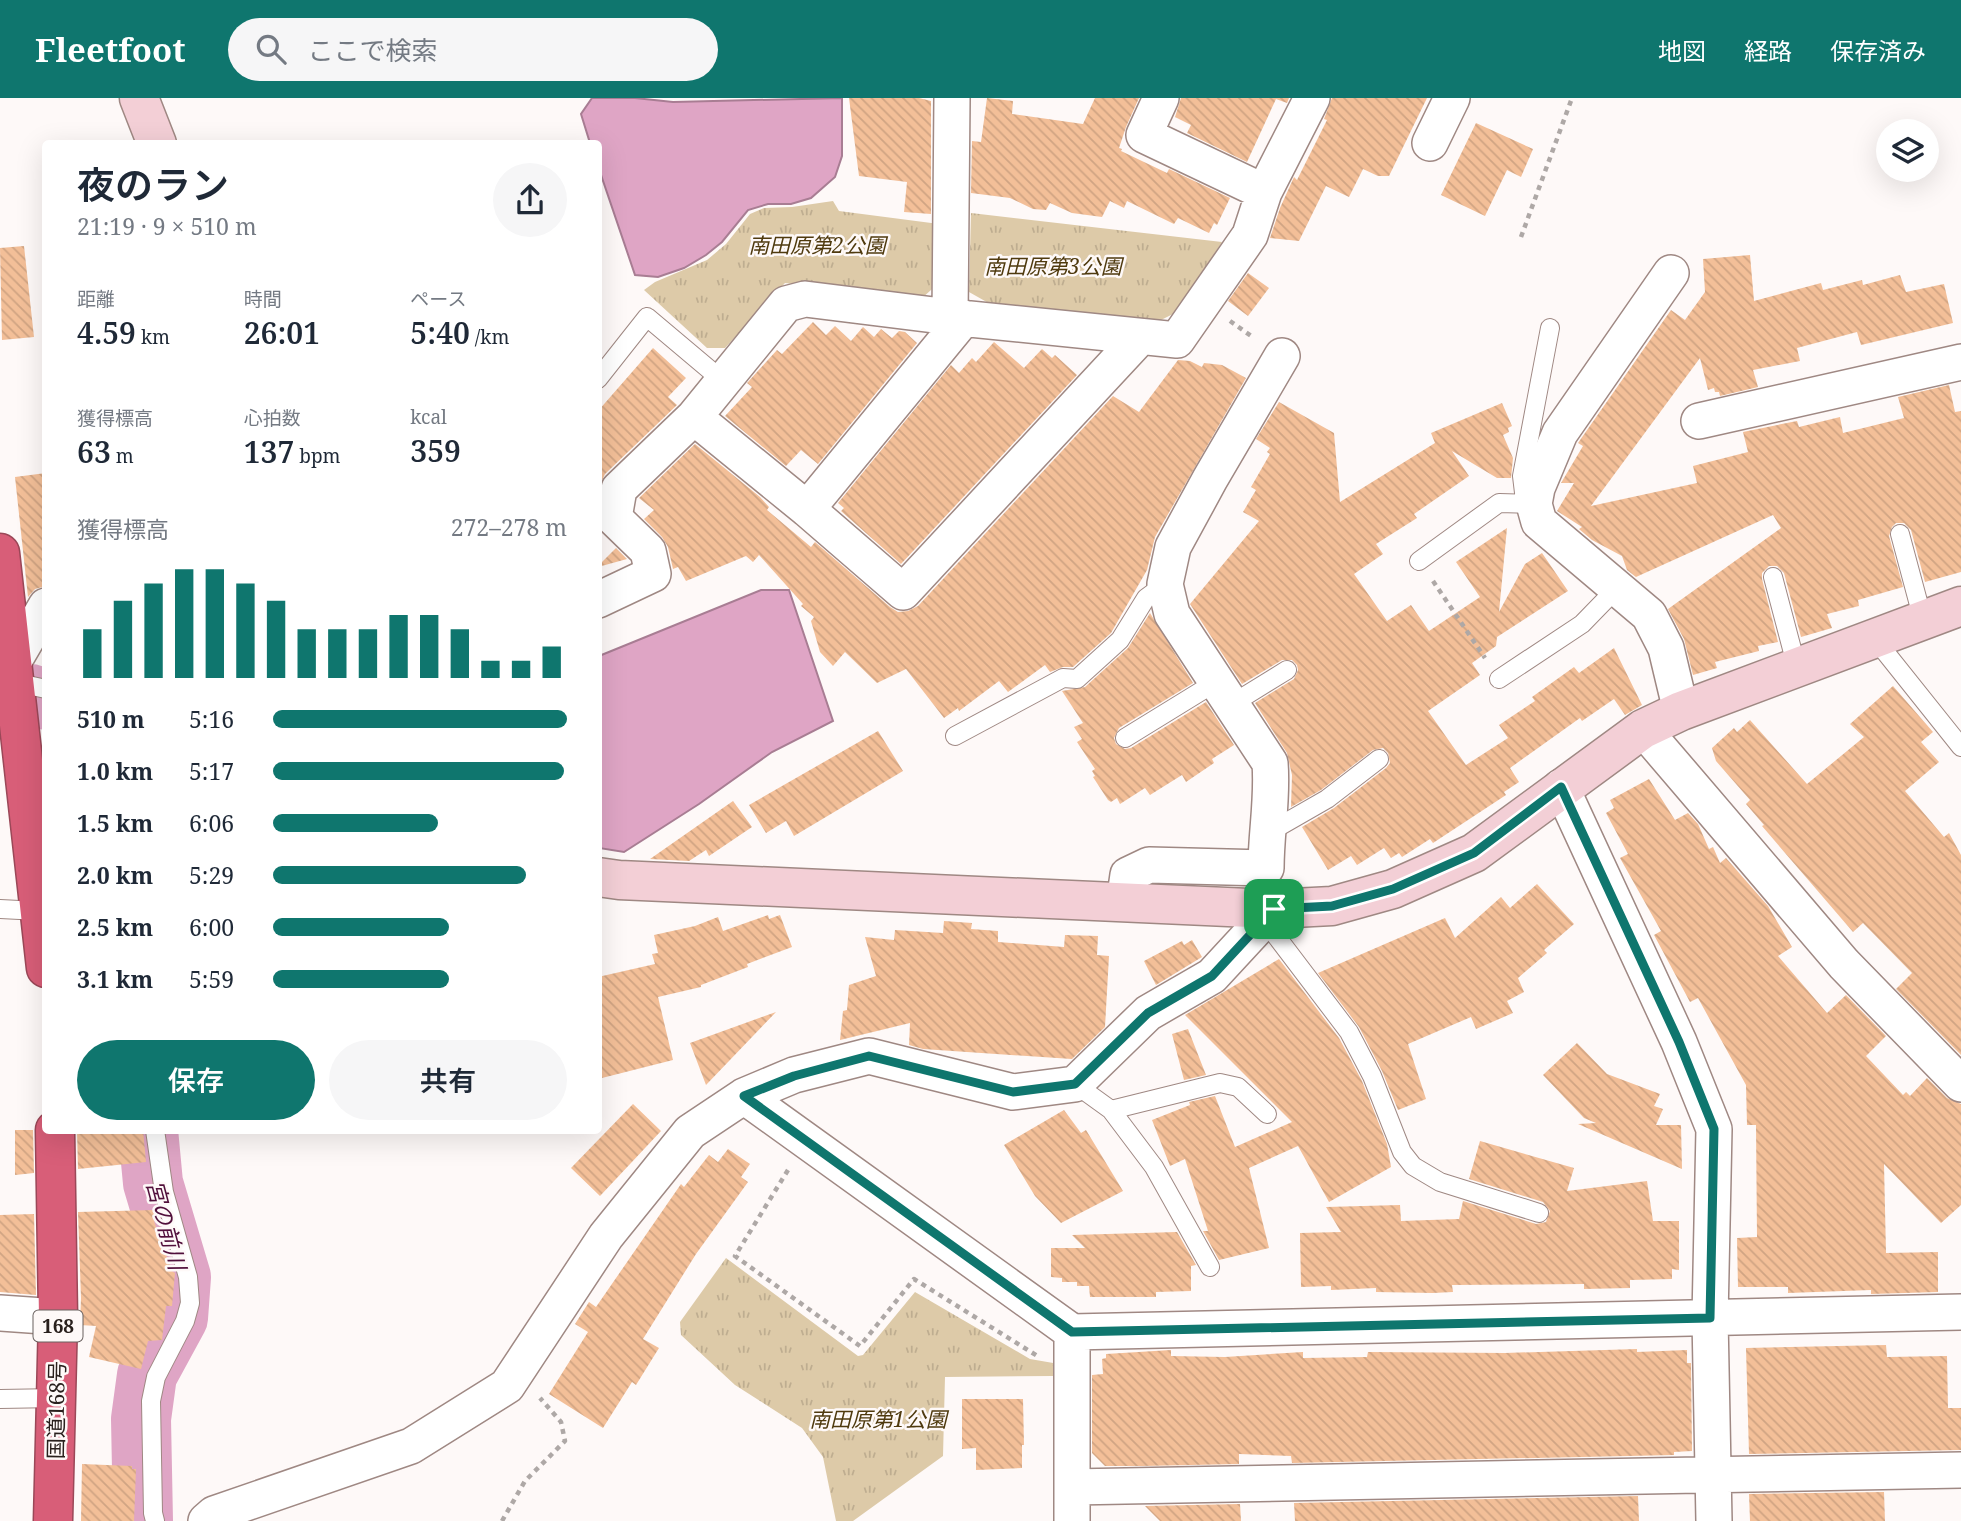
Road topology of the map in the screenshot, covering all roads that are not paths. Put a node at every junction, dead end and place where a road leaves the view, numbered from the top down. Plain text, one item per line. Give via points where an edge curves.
1 (139, 98) edge
2 (952, 98) edge
3 (1161, 98) edge
4 (1312, 98) edge
5 (1452, 98) edge
6 (155, 140) edge
7 (1430, 143) dead end
8 (1264, 192) junction
9 (1671, 273) dead end
10 (957, 317) junction
11 (1550, 328) dead end
12 (1140, 337) junction
13 (1282, 356) road end
14 (1961, 362) edge
15 (602, 374) edge
16 (723, 381) junction
17 (694, 417) junction
18 (1699, 421) dead end
19 (1530, 504) junction
20 (807, 509) junction
21 (1900, 534) dead end
22 (0, 553) edge
23 (1419, 561) road end
24 (1773, 577) dead end
25 (1165, 584) junction
26 (1617, 588) junction
27 (602, 598) edge
28 (1961, 606) edge
29 (42, 614) edge
30 (1923, 620) junction
31 (1874, 638) junction
32 (16, 666) edge
33 (1797, 668) junction
34 (1287, 670) dead end
35 (1499, 679) road end
36 (1224, 693) junction
37 (1681, 711) junction
38 (1643, 729) junction
39 (955, 736) dead end
40 (1125, 738) dead end
41 (1961, 747) edge
42 (1379, 759) dead end
43 (1561, 787) junction
44 (1266, 834) junction
45 (602, 877) edge
46 (1124, 903) junction
47 (0, 909) edge
48 (39, 911) junction
49 (1269, 915) junction
50 (42, 935) edge
51 (1075, 1084) junction
52 (1961, 1084) edge
53 (744, 1096) junction
54 (1111, 1110) junction
55 (1267, 1114) dead end
56 (55, 1134) edge
57 (156, 1134) edge
58 (1539, 1213) dead end
59 (1210, 1267) dead end
60 (1961, 1312) edge
61 (0, 1313) edge
62 (58, 1317) junction
63 (1710, 1318) junction
64 (1072, 1332) junction
65 (57, 1398) junction
66 (0, 1399) edge
67 (1961, 1470) edge
68 (1713, 1476) junction
69 (1072, 1504) edge
70 (54, 1521) edge
71 (155, 1521) edge
72 (206, 1521) edge
73 (1714, 1521) edge

1 - 6 street
2 - 10 street
3 - 8 street via 1144,135
4 - 8 street
5 - 7 street
8 - 12 street via 1250,235 1177,340
9 - 19 street via 1560,433
10 - 12 street
10 - 16 street via 805,299 786,304
10 - 20 street
11 - 19 lane via 1522,476
12 - 20 street via 903,592
13 - 25 street via 1173,547
14 - 18 street
15 - 16 lane via 647,317
16 - 17 street
17 - 20 street
17 - 27 street via 619,489 614,518 648,551 653,573
19 - 23 lane via 1499,503
19 - 26 street via 1539,522
21 - 30 lane
22 - 32 highway
24 - 33 lane
25 - 36 street via 1172,614
25 - 39 lane via 1146,598 1120,640 1077,679 1063,678
26 - 35 lane via 1582,624
26 - 37 street via 1649,615 1666,648
28 - 30 street
29 - 32 street
30 - 31 street
31 - 33 street
31 - 41 lane
32 - 48 highway
33 - 37 street
34 - 36 lane
36 - 40 lane
36 - 44 street via 1270,763
37 - 38 street
38 - 43 street
38 - 52 street via 1844,964
42 - 44 lane via 1327,799
43 - 49 street via 1474,853 1393,889 1332,906
43 - 63 street via 1679,1042 1714,1129
44 - 46 street via 1266,868 1149,865 1128,875
45 - 46 street
46 - 49 street
47 - 48 lane
48 - 50 highway
49 - 51 street via 1212,976 1148,1013
49 - 58 lane via 1349,1032 1402,1152 1413,1166 1440,1182
51 - 53 street via 1013,1092 869,1056 794,1076
51 - 54 lane
53 - 64 street
53 - 72 street via 690,1132 606,1236 507,1386 411,1446 214,1514
54 - 55 lane via 1220,1083 1238,1087
54 - 59 lane via 1154,1167
56 - 62 highway, 国道168号 / 168
57 - 71 lane via 190,1303 156,1377 151,1401
60 - 63 street
61 - 62 street
62 - 65 highway, 国道168号 / 168
63 - 64 street
63 - 68 street
64 - 69 street
65 - 66 lane
65 - 70 highway, 国道168号 / 168
67 - 68 street
68 - 69 street
68 - 73 street

